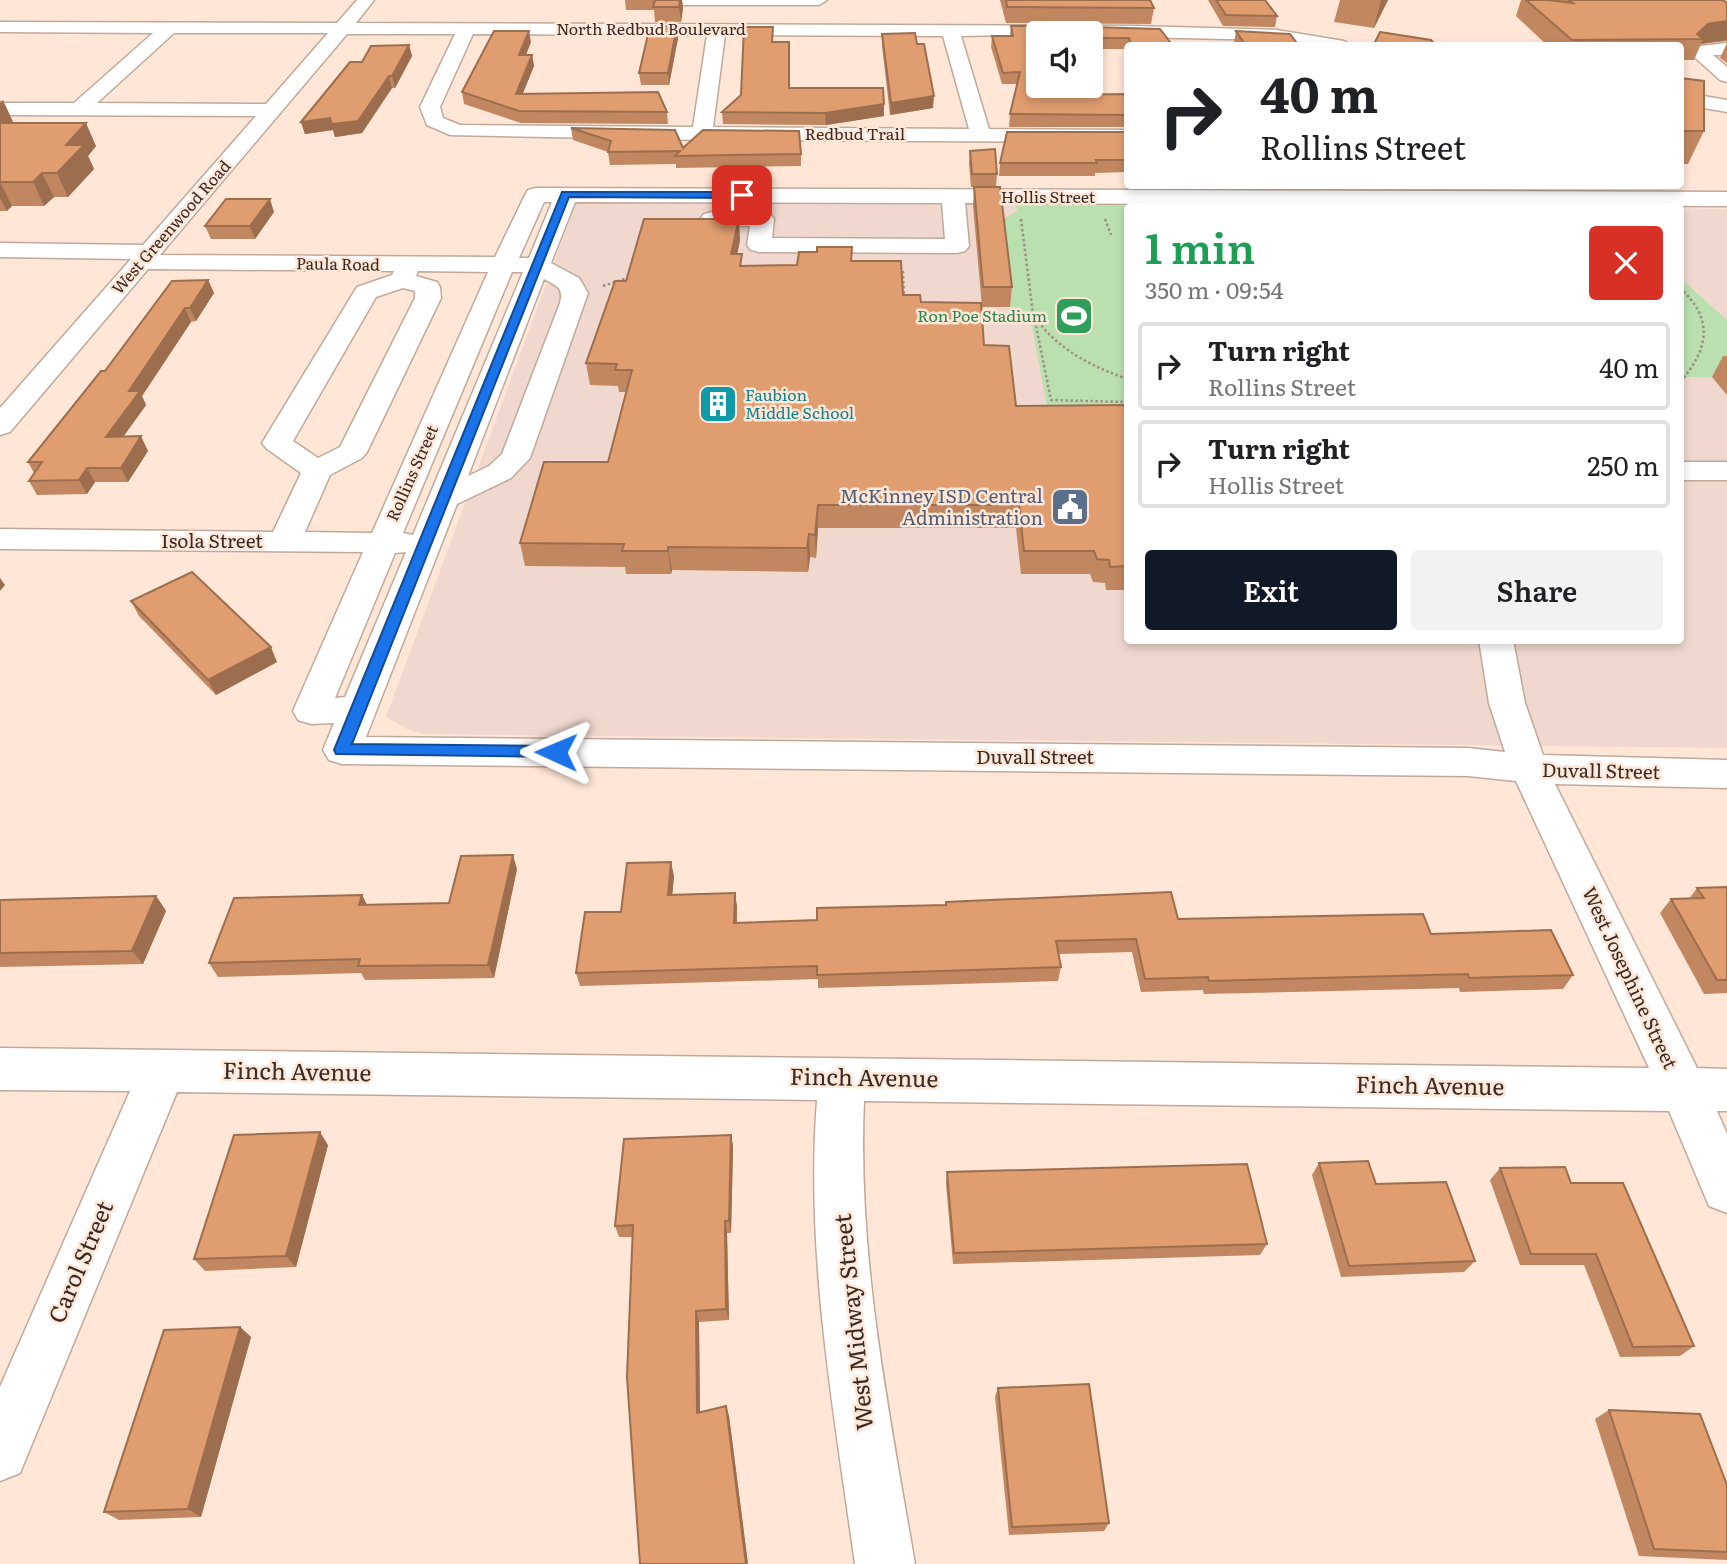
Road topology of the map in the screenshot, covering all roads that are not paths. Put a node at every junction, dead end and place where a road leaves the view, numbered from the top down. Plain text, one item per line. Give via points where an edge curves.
1 (366, 0) edge
2 (641, 0) edge
3 (820, 0) edge
4 (920, 10) dead end
5 (27, 12) dead end
6 (3, 27) edge
7 (169, 28) junction
8 (342, 29) junction
9 (466, 29) junction
10 (717, 29) junction
11 (922, 30) junction
12 (950, 30) junction
13 (999, 30) junction
14 (1199, 40) edge
15 (1320, 42) edge
16 (1727, 49) edge
17 (1727, 76) edge
18 (1684, 100) edge
19 (1727, 106) edge
20 (0, 109) edge
21 (78, 110) junction
22 (272, 110) junction
23 (702, 134) junction
24 (875, 134) junction
25 (981, 136) junction
26 (1124, 136) edge
27 (660, 194) junction
28 (551, 195) junction
29 (877, 196) junction
30 (953, 197) junction
31 (1727, 199) edge
32 (653, 219) edge
33 (694, 219) edge
34 (0, 250) edge
35 (145, 257) junction
36 (503, 265) junction
37 (535, 265) junction
38 (405, 272) junction
39 (0, 426) edge
40 (317, 470) junction
41 (1684, 471) edge
42 (1727, 471) edge
43 (440, 500) junction
44 (0, 539) edge
45 (285, 541) junction
46 (382, 542) junction
47 (424, 543) junction
48 (1497, 644) edge
49 (357, 710) junction
50 (342, 750) joint
51 (1529, 769) junction
52 (1727, 774) edge
53 (0, 1069) edge
54 (162, 1071) junction
55 (842, 1078) junction
56 (1705, 1089) edge
57 (1727, 1189) edge
58 (0, 1452) edge
59 (885, 1564) edge

1 - 8 street, West Greenwood Road
2 - 3 street
4 - 11 street
5 - 6 street
6 - 7 street, North Redbud Boulevard
7 - 8 street, North Redbud Boulevard
7 - 21 street
8 - 9 street, North Redbud Boulevard
8 - 22 street, West Greenwood Road
9 - 10 street, North Redbud Boulevard
9 - 23 street, Redbud Trail via 430,107 433,121 443,127 476,132
10 - 11 street, North Redbud Boulevard
10 - 23 street
11 - 12 street, North Redbud Boulevard
12 - 13 street, North Redbud Boulevard
12 - 25 street
13 - 14 street, North Redbud Boulevard
13 - 14 street via 996,15 1187,16
14 - 15 street, North Redbud Boulevard via 1277,35
16 - 17 street via 1700,54
18 - 19 street
20 - 21 street
21 - 22 street
22 - 35 street, West Greenwood Road
23 - 24 street, Redbud Trail
24 - 25 street, Redbud Trail
24 - 29 street
25 - 26 street, Redbud Trail
27 - 28 street, Hollis Street
27 - 29 street, Hollis Street
27 - 32 street
28 - 36 street, Rollins Street
28 - 37 street, Rollins Street
29 - 30 street, Hollis Street
30 - 31 street, Hollis Street
30 - 33 street via 957,246 759,245 762,219
34 - 35 street, Paula Road
35 - 38 street, Paula Road
35 - 39 street, West Greenwood Road
36 - 37 street, Paula Road
36 - 38 street, Paula Road
36 - 46 street, Rollins Street
37 - 43 street, Rollins Street
37 - 43 street via 564,278 575,293 515,457 500,472
38 - 40 street via 428,287 428,298 352,452
38 - 40 street via 366,292 277,443
40 - 45 street
41 - 42 street
43 - 47 street, Rollins Street
44 - 45 street, Isola Street
45 - 46 street, Isola Street
46 - 47 street, Isola Street
46 - 49 street, Rollins Street via 311,711
47 - 49 street, Rollins Street
48 - 51 street, West Josephine Street via 1507,703
49 - 50 street, Rollins Street
50 - 51 street, Duvall Street via 1468,761
51 - 52 street, Duvall Street
51 - 56 street, West Josephine Street
53 - 54 street, Finch Avenue
54 - 55 street, Finch Avenue
54 - 58 street, Carol Street
55 - 56 street, Finch Avenue
55 - 59 street, West Midway Street via 838,1155 845,1252 858,1391
56 - 57 street, West Josephine Street

